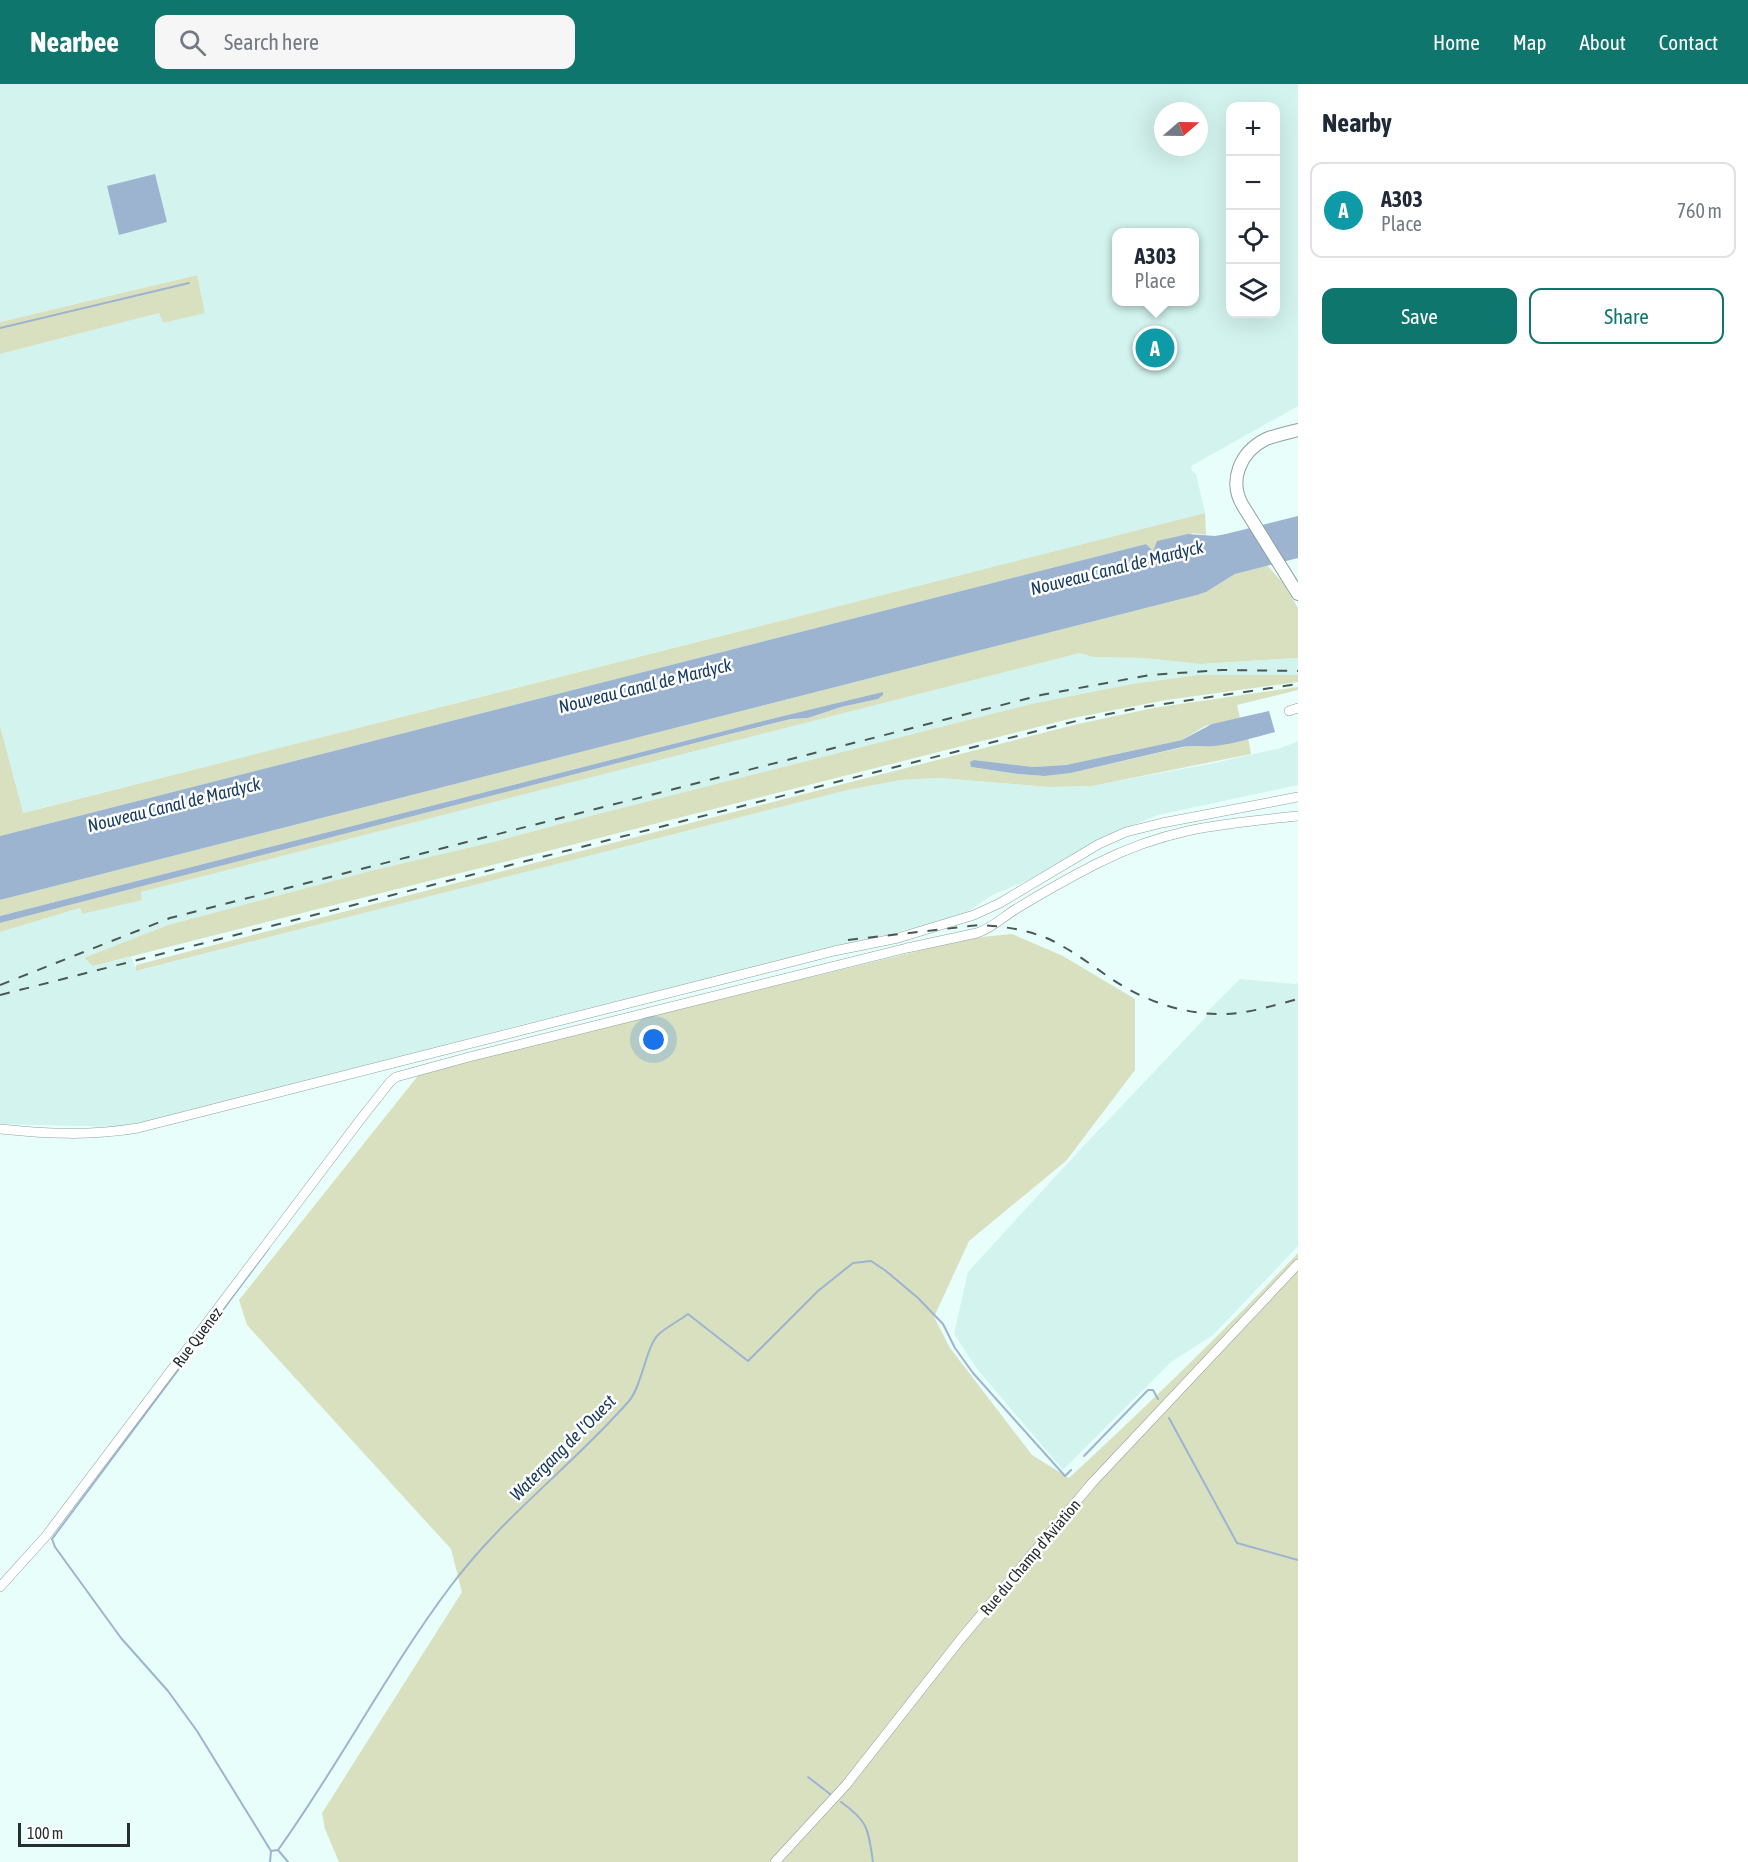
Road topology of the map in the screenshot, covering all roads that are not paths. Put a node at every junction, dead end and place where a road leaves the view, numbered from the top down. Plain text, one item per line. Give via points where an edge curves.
1 (1298, 430) edge
2 (1298, 437) edge
3 (1254, 448) junction
4 (1298, 594) edge
5 (1298, 797) edge
6 (1298, 816) edge
7 (0, 1129) edge
8 (1298, 1264) edge
9 (0, 1587) edge
10 (775, 1862) edge

1 - 3 main road via 1266,439
2 - 3 main road
3 - 4 main road via 1241,462 1236,489
5 - 7 street via 1126,832 987,909 898,938 145,1127 69,1135
6 - 9 street, Rue Quenez via 1206,826 1155,838 1098,863 981,932 400,1076 390,1082 64,1512
8 - 10 street, Rue du Champ d'Aviation via 1092,1483 846,1785

